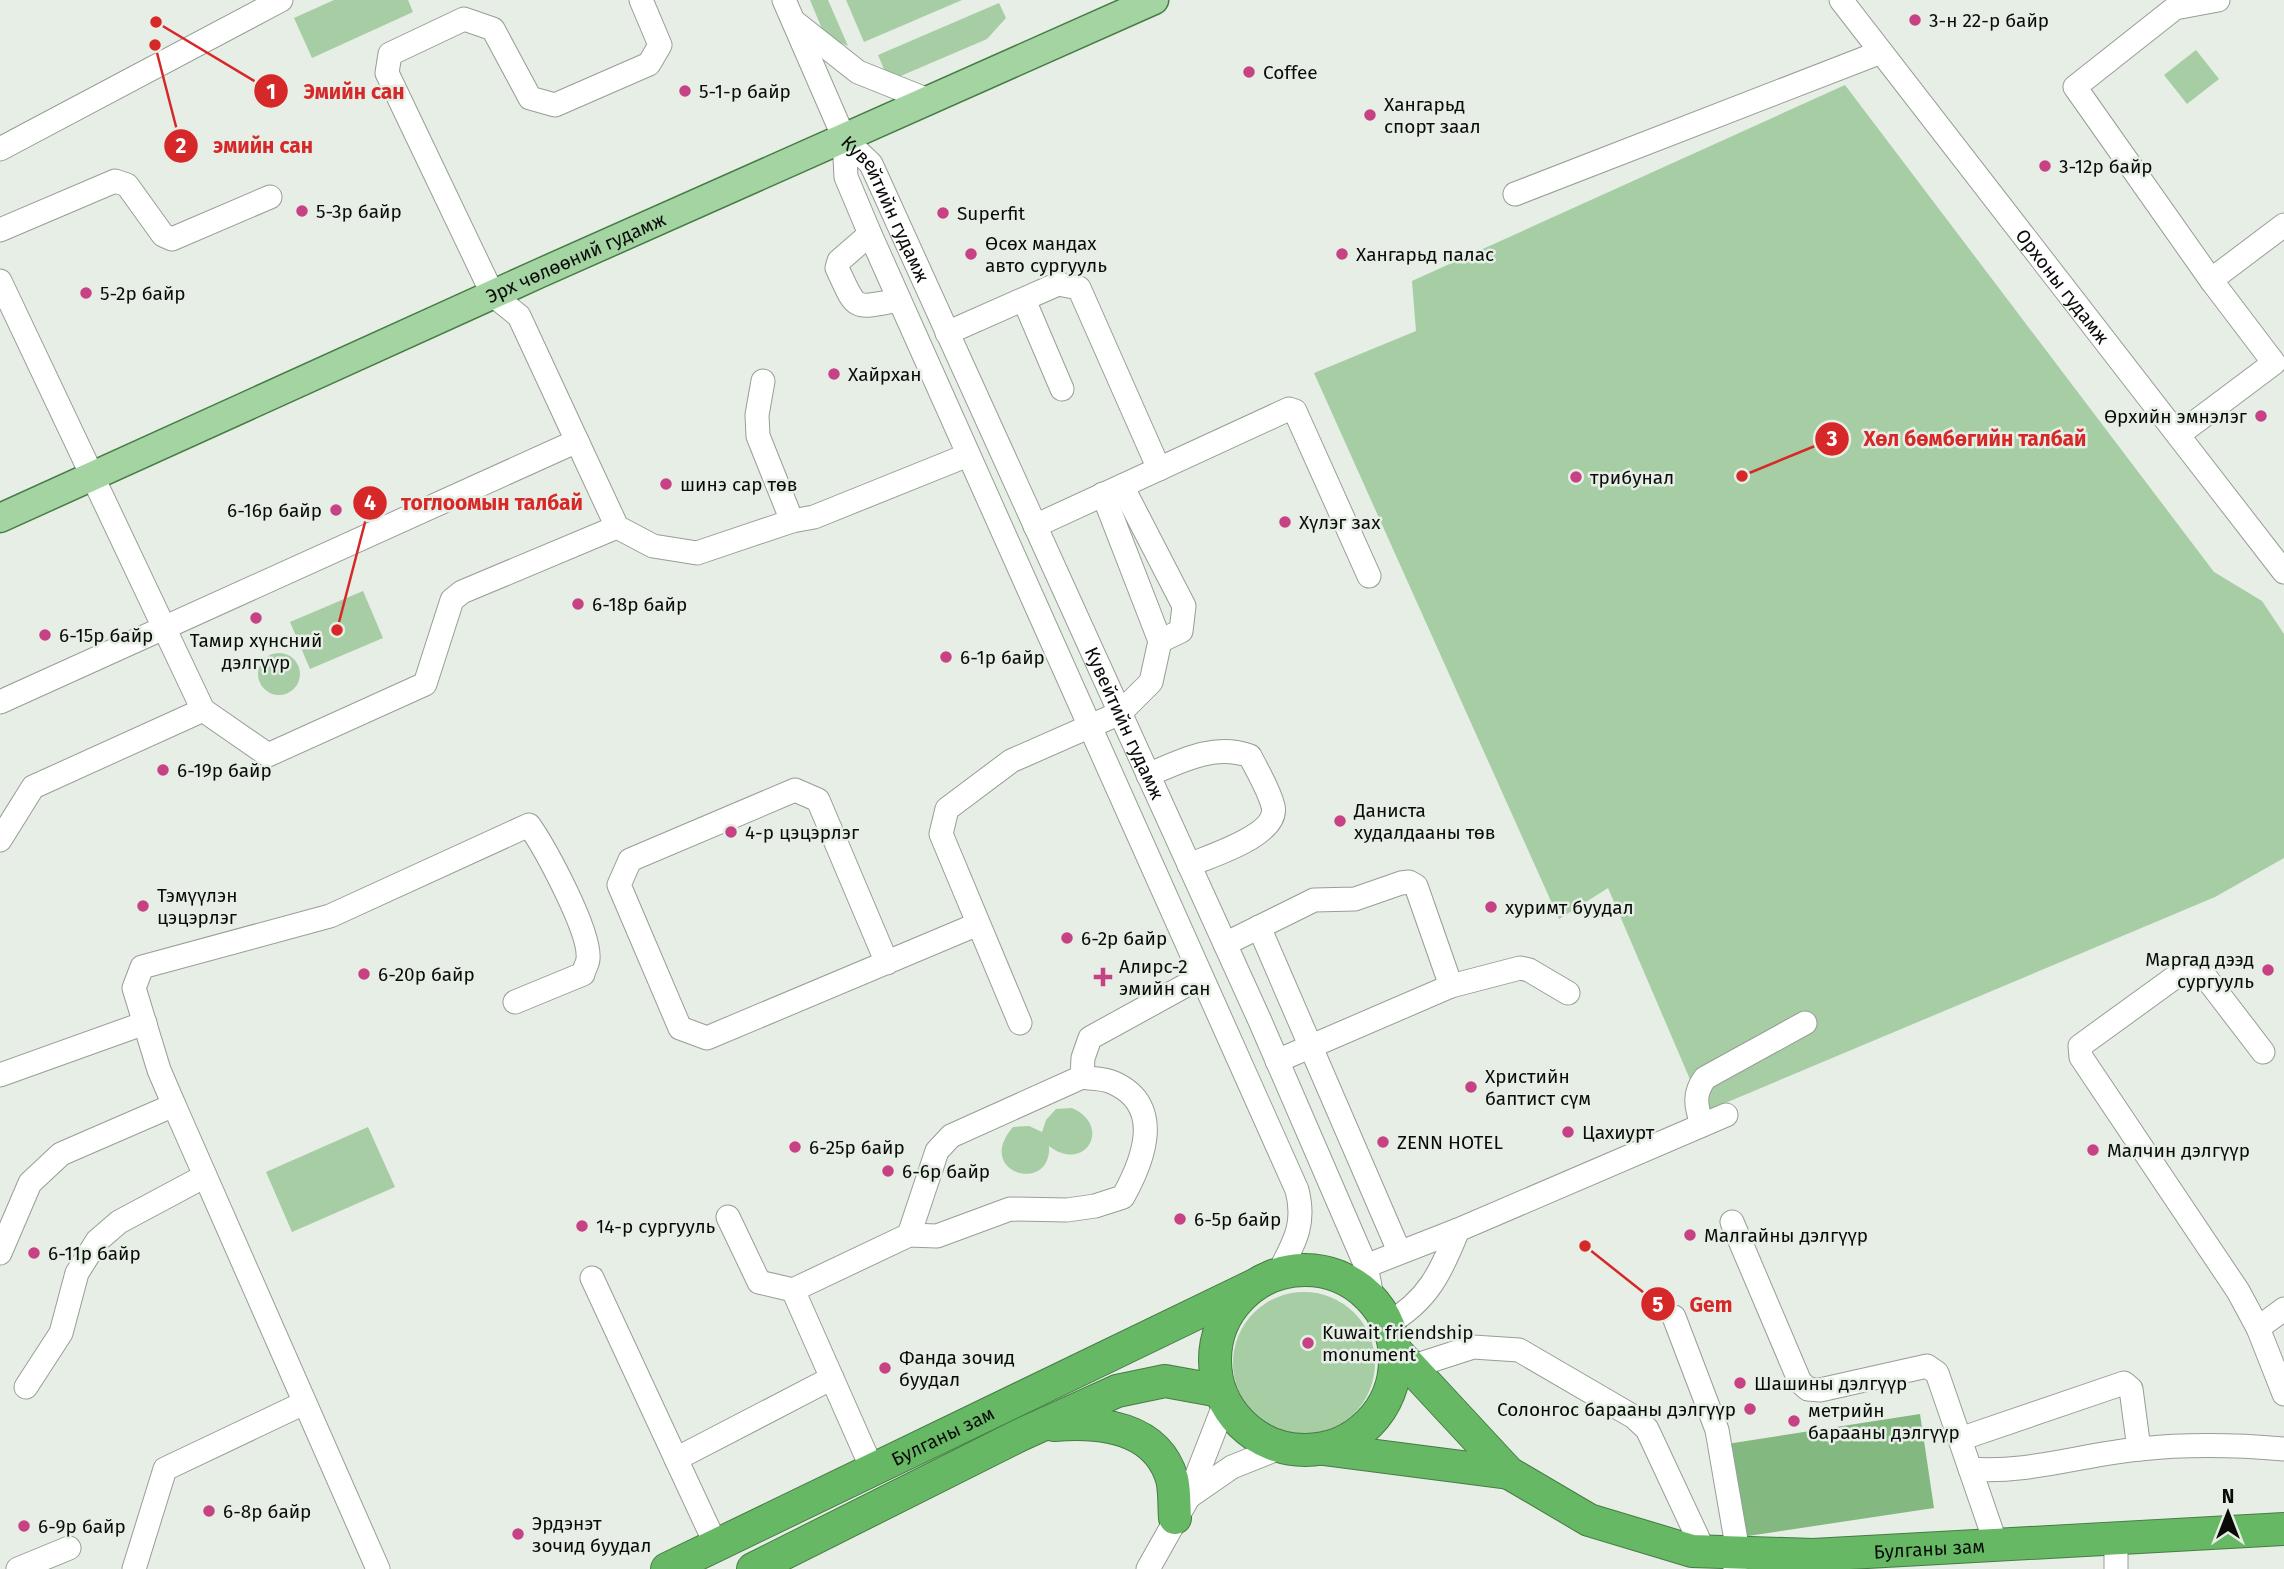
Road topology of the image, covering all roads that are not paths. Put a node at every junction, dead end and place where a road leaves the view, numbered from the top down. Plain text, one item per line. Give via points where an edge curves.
1 (281, 0) edge
2 (641, 0) edge
3 (1154, 0) edge
4 (1841, 0) edge
5 (2218, 0) edge
6 (788, 10) edge
7 (1881, 52) junction
8 (928, 100) junction
9 (844, 138) junction
10 (0, 149) edge
11 (1516, 194) dead end
12 (270, 197) dead end
13 (2284, 225) edge
14 (0, 230) edge
15 (870, 234) junction
16 (2211, 280) junction
17 (0, 281) edge
18 (494, 295) junction
19 (899, 300) junction
20 (1024, 300) junction
21 (947, 333) junction
22 (763, 382) dead end
23 (1062, 389) dead end
24 (2179, 435) junction
25 (578, 441) junction
26 (968, 455) junction
27 (1159, 469) junction
28 (94, 477) junction
29 (1112, 490) junction
30 (0, 518) edge
31 (792, 521) junction
32 (1035, 526) junction
33 (617, 527) junction
34 (2284, 572) edge
35 (1369, 576) dead end
36 (166, 628) junction
37 (1160, 641) junction
38 (0, 702) edge
39 (203, 710) junction
40 (1120, 713) junction
41 (1089, 728) junction
42 (1148, 775) junction
43 (0, 840) edge
44 (1189, 866) junction
45 (978, 924) junction
46 (1259, 927) junction
47 (1225, 944) junction
48 (887, 963) junction
49 (1201, 976) junction
50 (1451, 986) junction
51 (1568, 993) dead end
52 (514, 1002) dead end
53 (145, 1023) junction
54 (1020, 1023) dead end
55 (1805, 1023) dead end
56 (1309, 1048) junction
57 (2263, 1052) dead end
58 (1277, 1061) junction
59 (0, 1075) edge
60 (1082, 1077) junction
61 (174, 1105) junction
62 (1726, 1115) dead end
63 (1702, 1125) junction
64 (205, 1176) junction
65 (728, 1217) dead end
66 (1732, 1222) dead end
67 (1458, 1230) junction
68 (909, 1235) junction
69 (1399, 1251) junction
70 (0, 1253) edge
71 (1366, 1266) junction
72 (592, 1278) dead end
73 (1267, 1279) junction
74 (793, 1290) junction
75 (2284, 1309) edge
76 (1674, 1317) dead end
77 (2258, 1328) junction
78 (1391, 1335) junction
79 (832, 1378) junction
80 (26, 1387) dead end
81 (2284, 1394) edge
82 (1223, 1397) junction
83 (304, 1403) junction
84 (1042, 1426) junction
85 (1960, 1438) junction
86 (1282, 1447) junction
87 (1322, 1449) junction
88 (2139, 1449) junction
89 (2284, 1449) edge
90 (676, 1459) junction
91 (1970, 1469) junction
92 (873, 1471) junction
93 (1509, 1473) junction
94 (1181, 1508) junction
95 (2284, 1530) edge
96 (2116, 1537) junction
97 (1996, 1544) junction
98 (716, 1545) junction
99 (69, 1548) dead end
100 (1704, 1551) junction
101 (1736, 1561) edge
102 (18, 1569) edge
103 (134, 1569) edge
104 (378, 1569) edge
105 (667, 1569) edge
106 (753, 1569) edge
107 (1148, 1569) edge
108 (2116, 1569) edge

1 - 10 street
2 - 18 street via 660,46 649,64 555,105 530,98 493,29 464,19 390,54 387,73
3 - 8 main road, Эрх чөлөөний гудамж
4 - 7 street, Орхоны гудамж
5 - 16 street via 2175,8 2075,87
6 - 8 street via 858,72
6 - 9 street
7 - 11 street
7 - 24 street, Орхоны гудамж
8 - 9 main road, Эрх чөлөөний гудамж
9 - 15 street, Кувейтийн гудамж via 846,177
9 - 18 main road, Эрх чөлөөний гудамж
9 - 21 street, Кувейтийн гудамж via 871,164
12 - 14 street via 172,239 163,235 127,185 115,181
13 - 16 street
15 - 19 street, Кувейтийн гудамж
15 - 19 street via 837,268 853,303 860,307
16 - 24 street via 2274,363
17 - 28 street
18 - 25 street via 519,316
18 - 28 main road, Эрх чөлөөний гудамж
19 - 26 street, Кувейтийн гудамж
20 - 21 street
20 - 23 street
20 - 27 street via 1058,284 1079,288
21 - 32 street, Кувейтийн гудамж
22 - 31 street via 758,436
24 - 34 street, Орхоны гудамж
25 - 33 street
25 - 36 street
26 - 31 street via 814,517
26 - 41 street, Кувейтийн гудамж
27 - 29 street
27 - 35 street via 1289,409 1295,411
28 - 30 main road, Эрх чөлөөний гудамж
28 - 36 street
29 - 32 street
29 - 37 street
29 - 37 street via 1184,606 1181,631
31 - 33 street via 697,552 653,546
32 - 40 street, Кувейтийн гудамж
33 - 39 street via 462,592 452,600 425,684 268,755
36 - 38 street
36 - 39 street
37 - 40 street via 1150,682
39 - 43 street via 33,787
40 - 41 street
40 - 42 street, Кувейтийн гудамж
41 - 45 street via 1011,761 947,809 941,834
41 - 49 street, Кувейтийн гудамж
42 - 44 street, Кувейтийн гудамж
42 - 44 street via 1201,753 1234,750 1250,756 1274,808 1271,822 1260,834
44 - 47 street, Кувейтийн гудамж
45 - 48 street
45 - 54 street
46 - 47 street
46 - 50 street via 1314,900 1355,899 1409,882 1416,886
46 - 56 street
47 - 58 street, Кувейтийн гудамж
48 - 48 street via 818,800 795,790 630,860 619,885 680,1028 707,1038
49 - 60 street via 1090,1038
49 - 73 street, Кувейтийн гудамж via 1297,1189 1302,1210 1298,1233
50 - 51 street via 1520,968
50 - 56 street
52 - 53 street via 583,974 589,957 544,845 529,825 330,916 142,967 134,988
53 - 59 street
53 - 61 street
55 - 63 street via 1705,1078 1697,1089 1696,1104
56 - 58 street
56 - 69 street
57 - 77 street via 2204,975 2194,971 2182,972 2080,1046 2081,1057
58 - 71 street, Кувейтийн гудамж
60 - 68 street via 951,1136 937,1151
60 - 68 street via 1114,1082 1134,1097 1148,1128 1137,1171 1123,1197 1067,1210 1010,1209 937,1236
61 - 64 street
61 - 70 street via 61,1154 30,1183
62 - 63 street
63 - 67 street
64 - 80 street via 119,1222 97,1241 77,1273 61,1333
64 - 83 street
65 - 74 street via 759,1282
66 - 85 street via 1800,1382 1819,1390 1927,1366 1937,1373
67 - 69 street
67 - 78 street via 1423,1297
68 - 74 street
69 - 71 street
71 - 78 street, Кувейтийн гудамж
72 - 90 street
73 - 78 highway via 1304,1270 1353,1284
73 - 82 highway via 1237,1301 1224,1321 1216,1343 1215,1367
73 - 92 highway, Булганы зам
74 - 79 street
75 - 77 street
76 - 101 street via 1717,1430
77 - 81 street
78 - 87 highway via 1394,1372 1378,1413 1343,1442
78 - 93 highway, Булганы зам
78 - 100 street via 1519,1350 1634,1417 1647,1429
79 - 90 street
79 - 92 street
82 - 84 highway, Булганы зам via 1165,1381 1140,1384
82 - 86 highway via 1240,1423 1259,1438
82 - 94 street
83 - 103 street via 165,1469
83 - 104 street
84 - 94 highway via 1094,1424 1149,1442 1164,1460
84 - 106 highway, Булганы зам
85 - 88 street via 2124,1383 2131,1389
85 - 91 street
86 - 87 highway
86 - 94 street via 1232,1467
87 - 93 highway, Булганы зам
88 - 89 street
88 - 91 street via 2072,1461
90 - 98 street
91 - 97 street
92 - 98 highway, Булганы зам
93 - 100 highway, Булганы зам via 1589,1520
94 - 107 street
95 - 96 highway, Булганы зам
96 - 97 highway, Булганы зам
96 - 108 street
97 - 101 highway, Булганы зам
98 - 105 highway, Булганы зам
99 - 102 street
100 - 101 highway, Булганы зам

